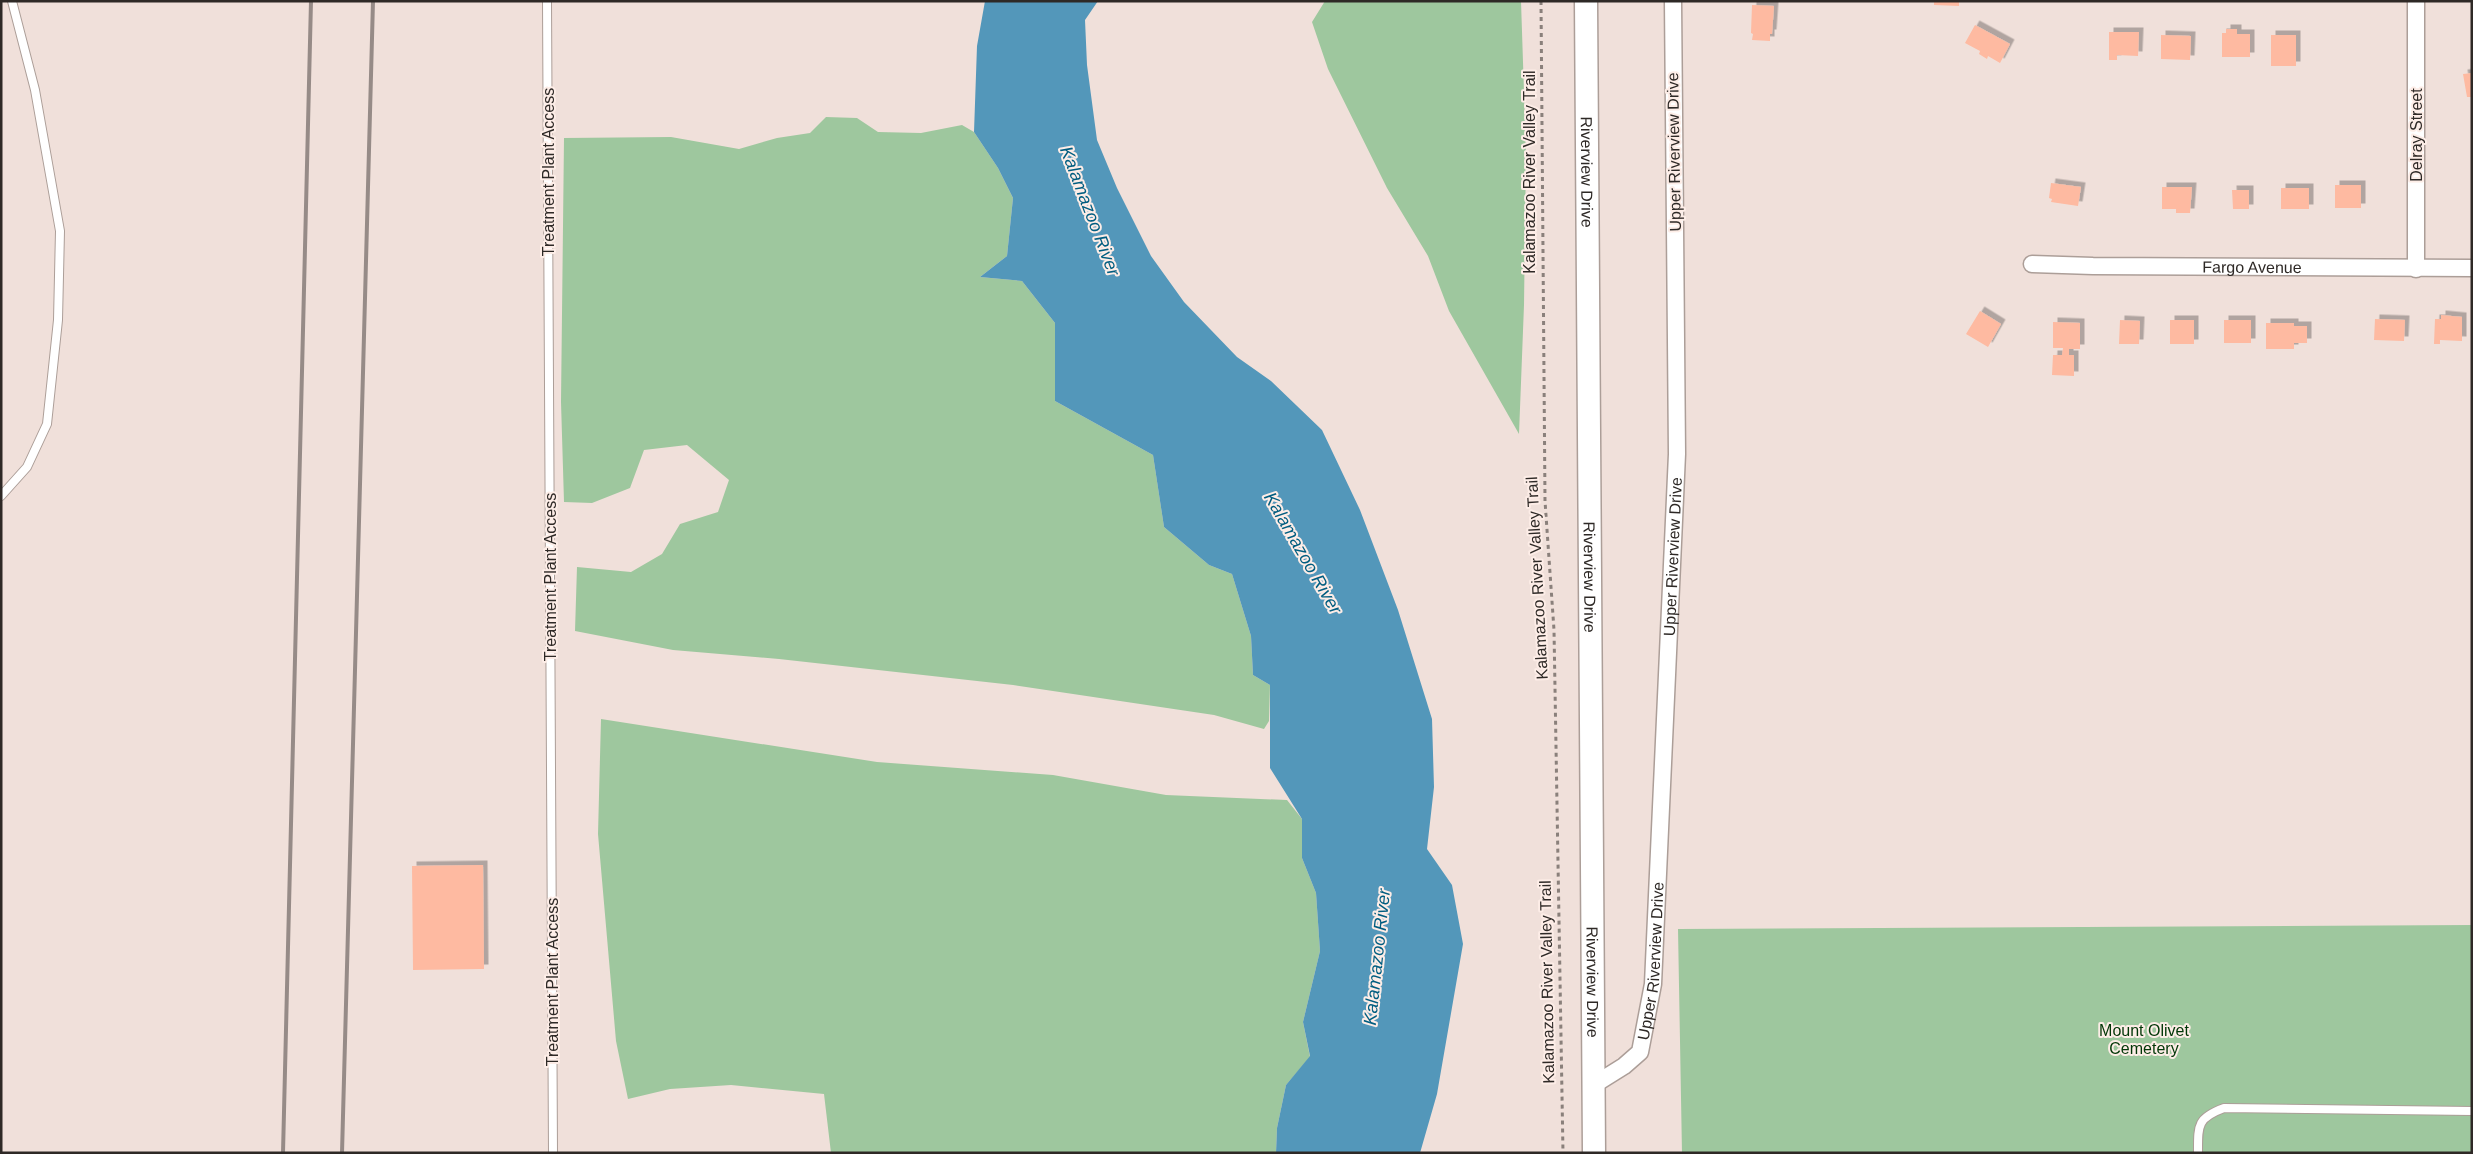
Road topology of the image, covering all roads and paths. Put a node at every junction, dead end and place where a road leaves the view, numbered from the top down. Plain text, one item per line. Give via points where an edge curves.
1 (12, 1) edge
2 (547, 1) edge
3 (1540, 1) edge
4 (1586, 1) edge
5 (1673, 1) edge
6 (2416, 1) edge
7 (2032, 264) dead end
8 (2472, 268) edge
9 (2416, 269) junction
10 (1, 496) edge
11 (1592, 1086) junction
12 (2472, 1111) edge
13 (553, 1153) edge
14 (1563, 1153) edge
15 (1594, 1153) edge
16 (2198, 1153) edge

1 - 10 lane via 35,90 60,231 60,250 58,320 47,424 27,467
2 - 13 lane, Treatment Plant Access
3 - 14 path, Kalamazoo River Valley Trail via 1544,447 1554,630
4 - 11 street, Riverview Drive
5 - 11 street, Upper Riverview Drive via 1677,454 1653,984 1640,1052
6 - 9 street, Delray Street
7 - 9 street, Fargo Avenue
8 - 9 street, Fargo Avenue
11 - 15 street, Riverview Drive
12 - 16 lane via 2224,1108 2208,1114 2198,1126

